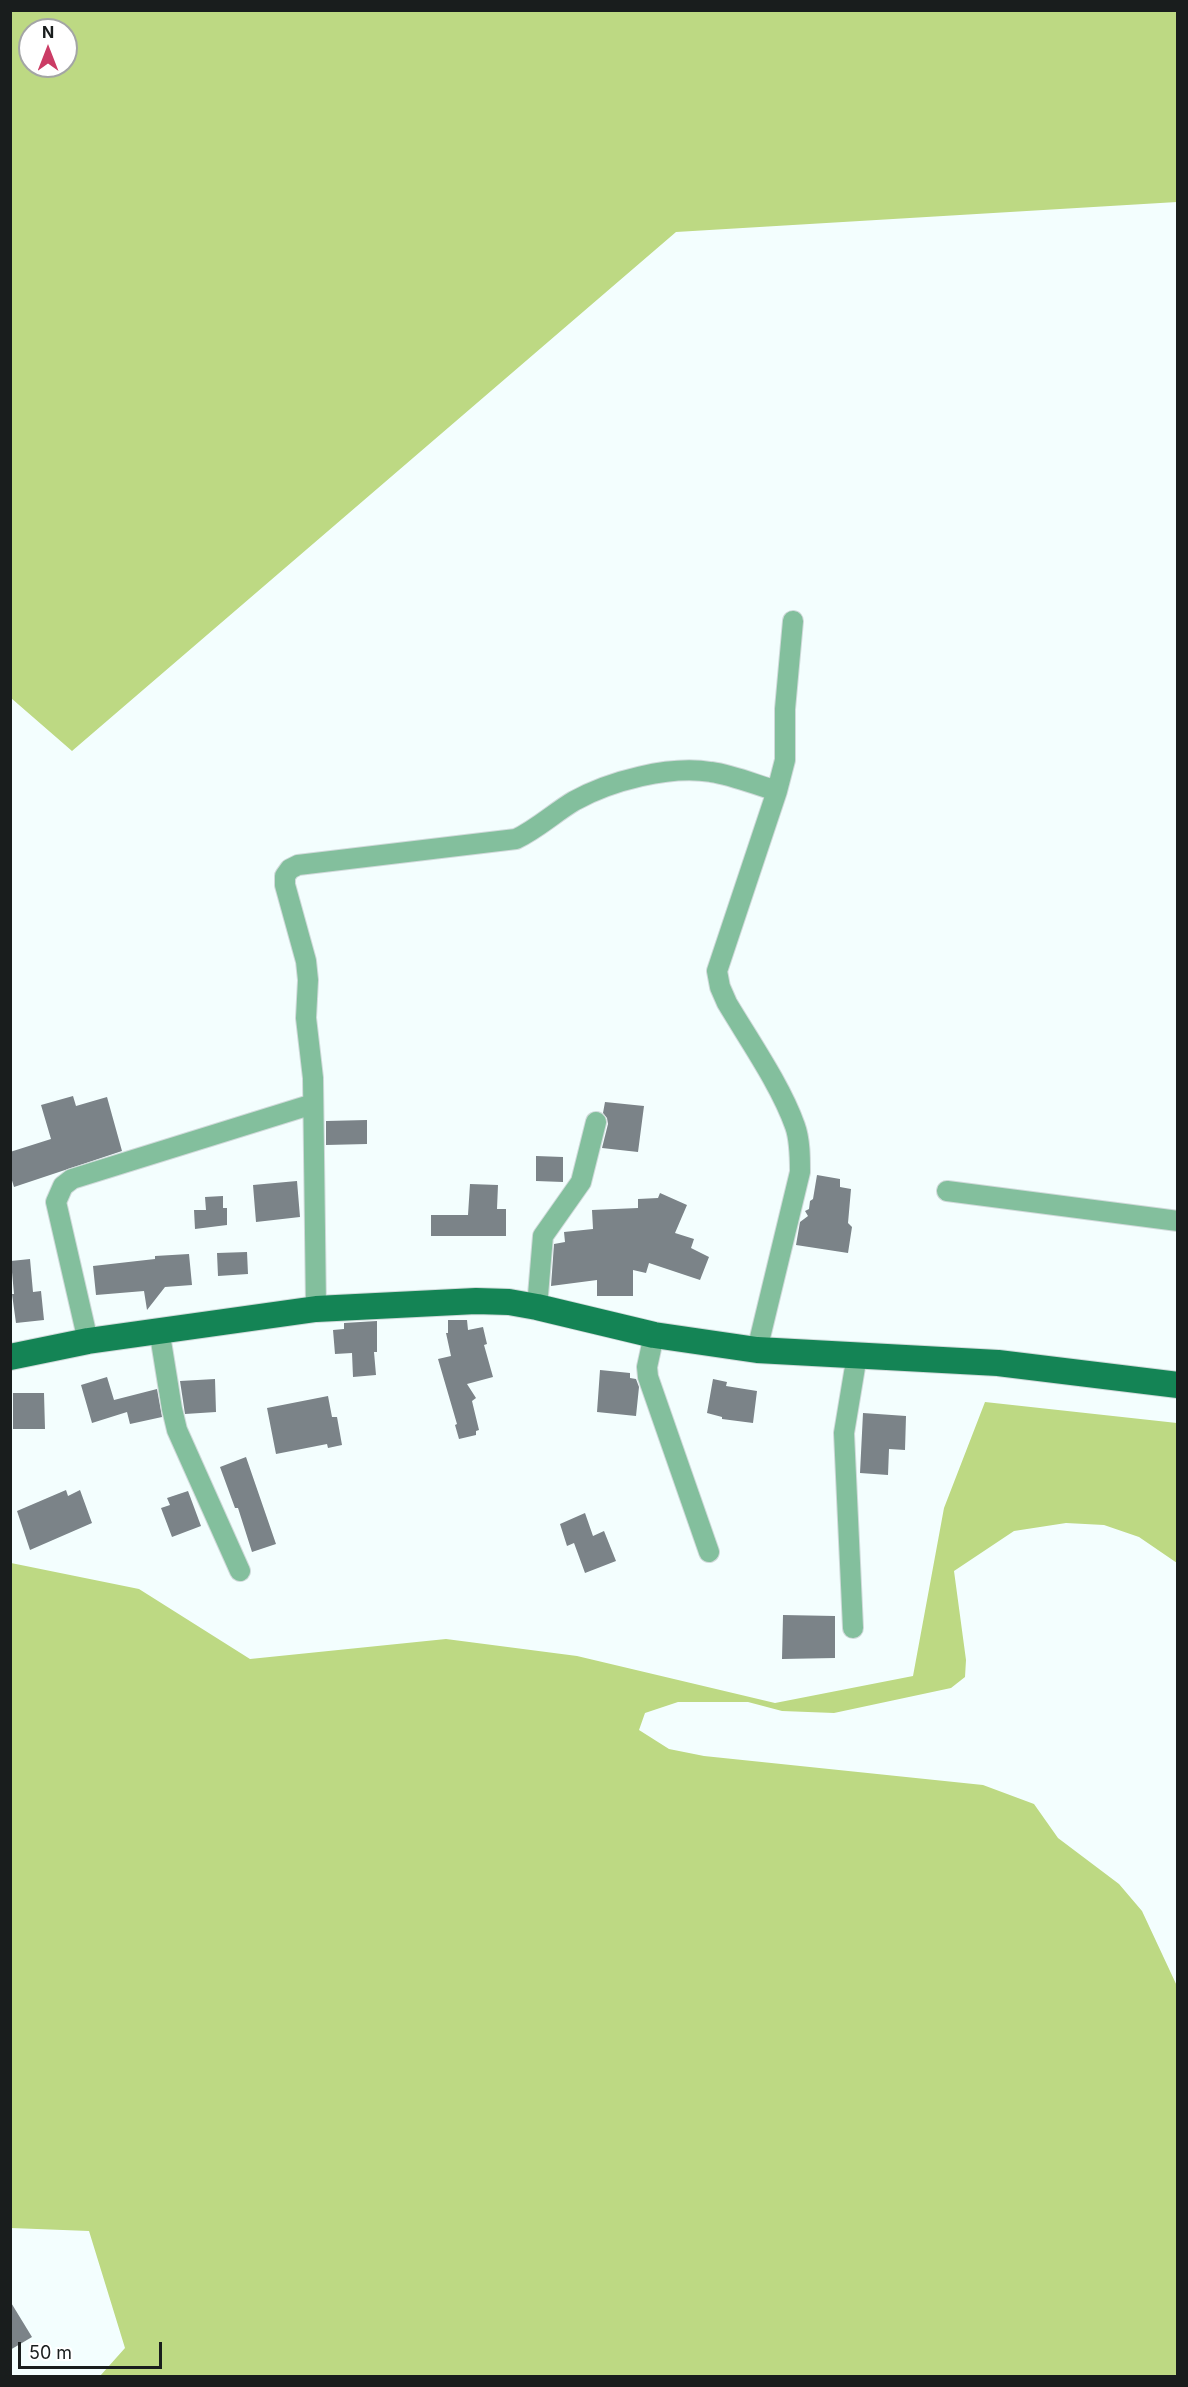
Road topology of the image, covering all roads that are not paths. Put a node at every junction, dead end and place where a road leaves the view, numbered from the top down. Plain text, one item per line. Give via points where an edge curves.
1 (793, 621) dead end
2 (777, 791) junction
3 (313, 1104) junction
4 (596, 1122) dead end
5 (947, 1191) dead end
6 (1178, 1221) edge
7 (537, 1306) junction
8 (316, 1309) junction
9 (159, 1329) junction
10 (654, 1335) junction
11 (88, 1341) junction
12 (757, 1350) junction
13 (857, 1355) junction
14 (10, 1357) edge
15 (1177, 1385) edge
16 (709, 1552) dead end
17 (240, 1571) dead end
18 (853, 1628) dead end

1 - 2 street via 785,760
2 - 3 street via 705,771 639,776 575,801 516,839 290,869 285,885 308,980 306,1018
2 - 12 street via 717,971 727,1003 786,1105 796,1127 800,1153 800,1172
3 - 8 street
3 - 11 street via 72,1179 63,1186 56,1202
4 - 7 street via 581,1182 543,1236
5 - 6 street
7 - 8 main road via 476,1301
7 - 10 main road
8 - 9 main road
9 - 11 main road
9 - 17 street via 177,1430
10 - 12 main road
10 - 16 street via 648,1377
11 - 14 main road
12 - 13 main road
13 - 15 main road via 998,1363
13 - 18 street via 844,1434

